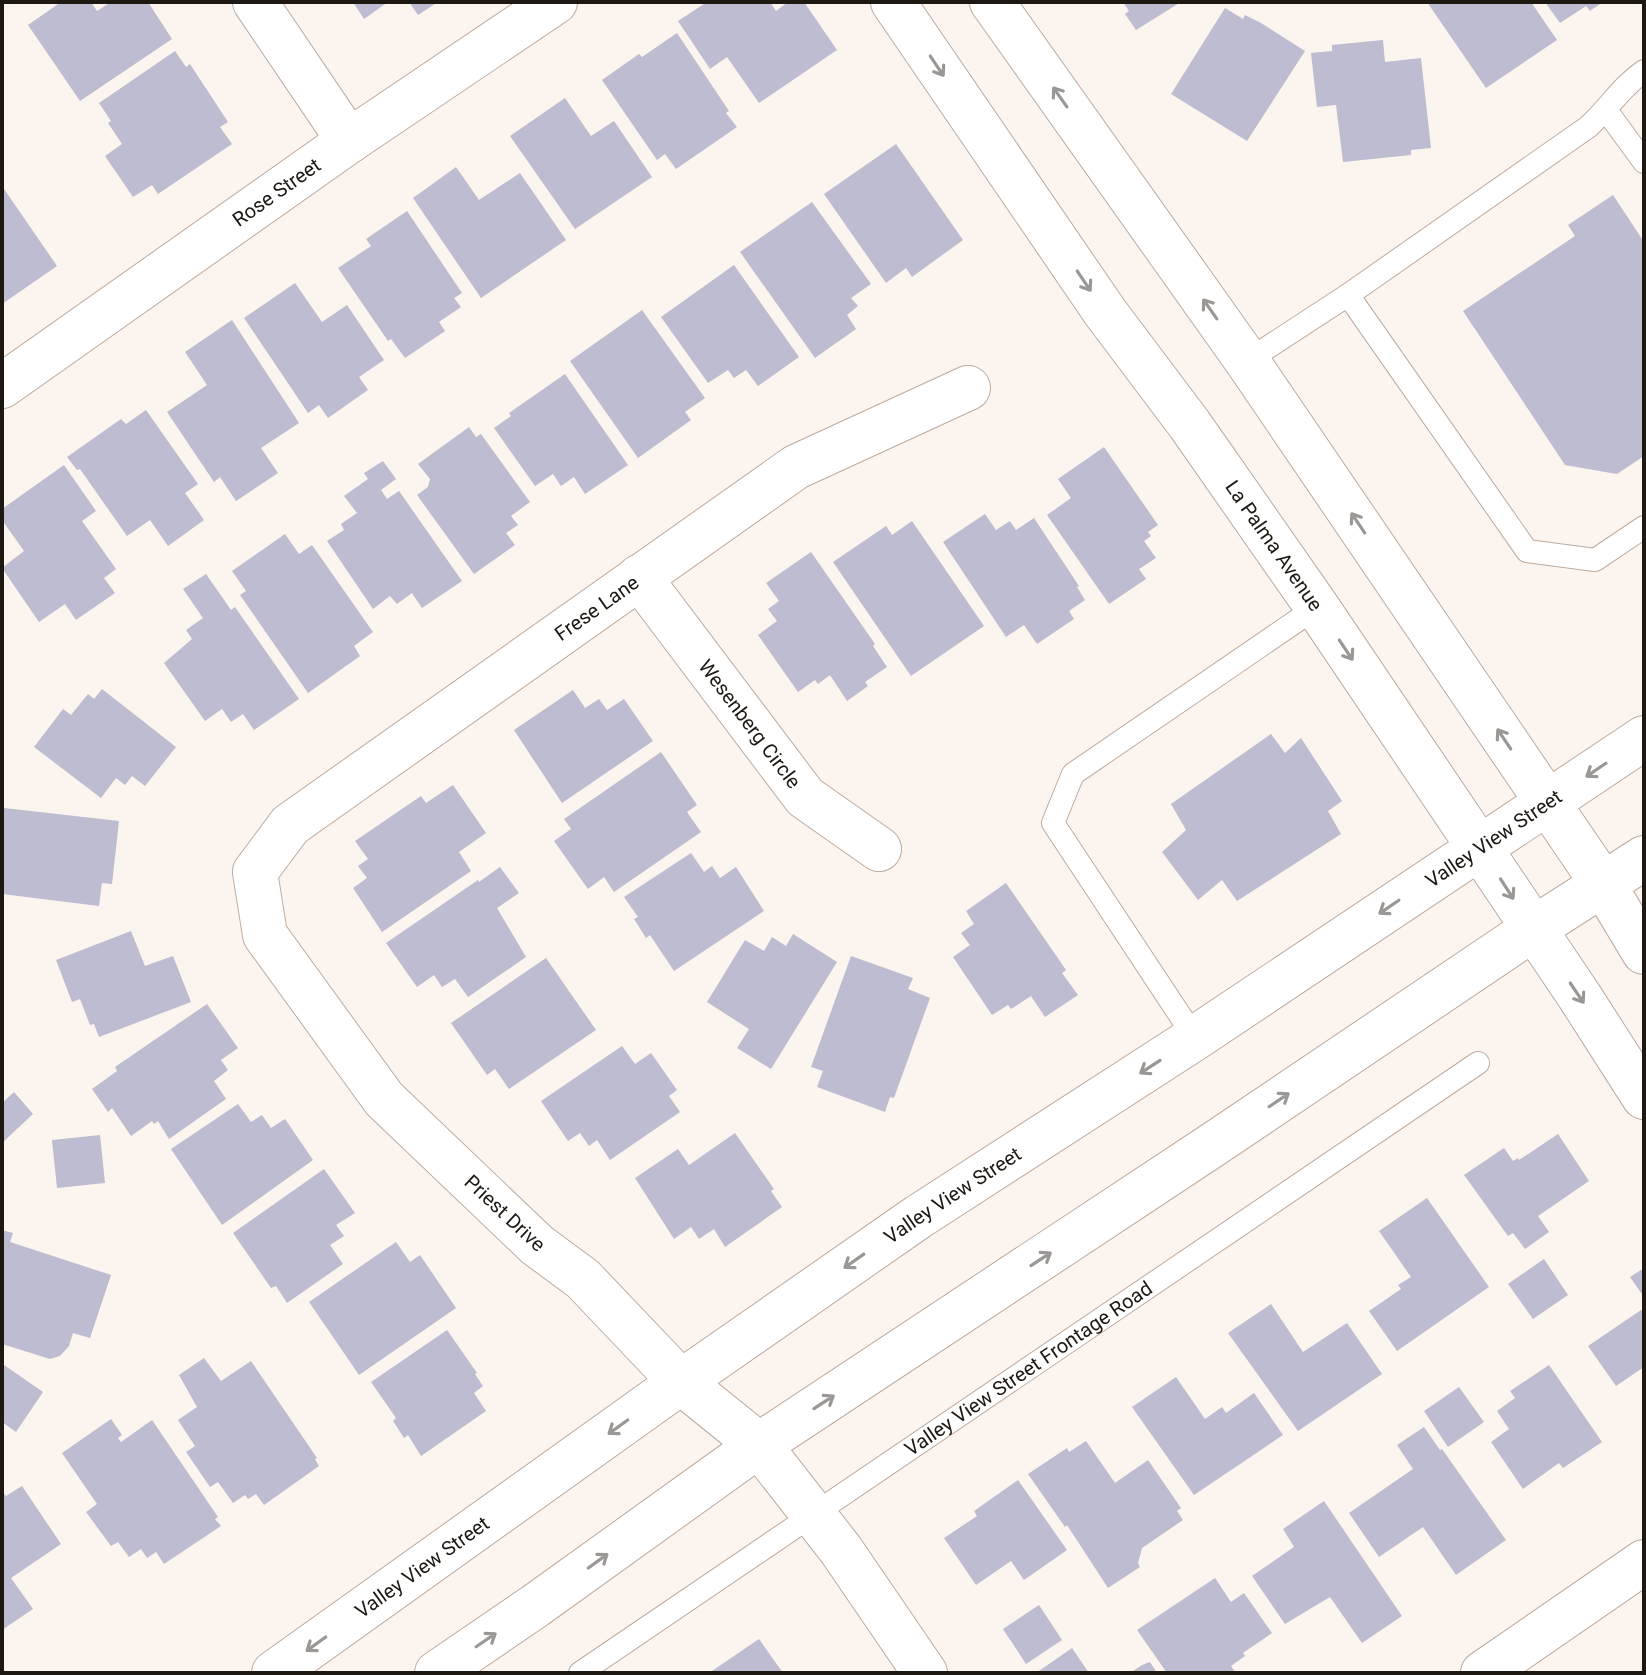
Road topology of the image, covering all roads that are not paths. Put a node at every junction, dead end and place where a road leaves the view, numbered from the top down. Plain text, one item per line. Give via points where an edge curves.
1 (255, 2) edge
2 (555, 2) edge
3 (893, 2) edge
4 (992, 2) edge
5 (1644, 71) edge
6 (1606, 110) junction
7 (349, 141) junction
8 (1644, 162) edge
9 (1348, 295) junction
10 (1247, 361) junction
11 (2, 386) edge
12 (968, 388) dead end
13 (1644, 527) edge
14 (639, 577) junction
15 (1317, 607) junction
16 (1644, 738) edge
17 (1548, 803) junction
18 (1480, 848) junction
19 (879, 849) dead end
20 (1644, 858) edge
21 (255, 872) joint
22 (1603, 884) junction
23 (1533, 929) junction
24 (1644, 952) edge
25 (1195, 1038) junction
26 (1478, 1063) dead end
27 (1644, 1097) edge
28 (681, 1382) junction
29 (759, 1445) junction
30 (814, 1513) junction
31 (1644, 1562) edge
32 (274, 1673) edge
33 (437, 1673) edge
34 (580, 1673) edge
35 (925, 1673) edge
36 (1483, 1673) edge

1 - 7 main road
2 - 7 main road, Rose Street
3 -> 15 main road, La Palma Avenue via 1105,312
10 -> 4 main road
5 - 6 lane
6 - 8 lane
6 - 9 lane
7 - 11 main road, Rose Street
9 - 10 lane
9 - 13 lane via 1527,551 1595,560
17 -> 10 main road
12 - 14 main road, Frese Lane via 796,467
14 - 19 main road, Wesenberg Circle via 805,797
14 - 21 main road, Frese Lane via 290,825
15 -> 18 main road, La Palma Avenue
15 - 25 lane via 1073,774 1053,823
16 -> 17 main road, Valley View Street
17 - 18 main road, Valley View Street
17 - 22 main road
18 -> 23 main road, La Palma Avenue
18 -> 25 main road, Valley View Street
20 - 22 main road
21 - 28 main road, Priest Drive via 265,935 384,1099 537,1245 583,1279
22 - 23 main road
22 - 24 main road
23 -> 27 main road, La Palma Avenue
29 -> 23 main road
25 -> 28 main road, Valley View Street via 918,1217
26 - 30 lane, Valley View Street Frontage Road
28 - 29 main road, Priest Drive
28 -> 32 main road, Valley View Street
29 - 30 main road, Priest Drive
33 -> 29 main road
30 - 34 lane, Valley View Street Frontage Road
30 - 35 main road, Priest Drive
31 - 36 main road

